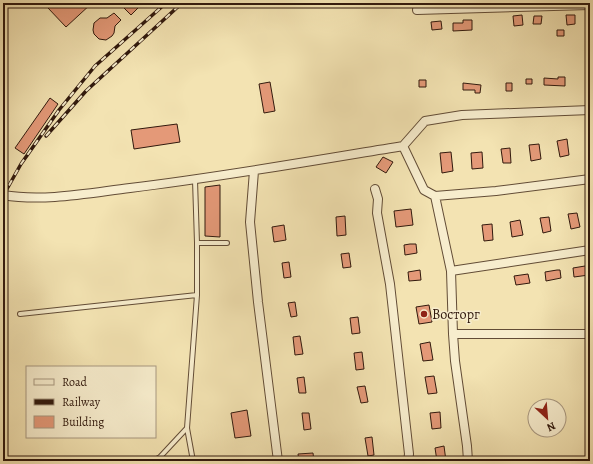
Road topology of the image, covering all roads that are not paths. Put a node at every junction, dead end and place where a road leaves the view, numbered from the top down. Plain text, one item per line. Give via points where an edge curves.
1 (590, 5) edge
2 (417, 10) dead end
3 (590, 110) edge
4 (403, 146) junction
5 (254, 171) junction
6 (590, 179) edge
7 (195, 180) junction
8 (375, 189) dead end
9 (3, 195) edge
10 (435, 196) junction
11 (197, 243) junction
12 (227, 243) dead end
13 (590, 250) edge
14 (452, 271) junction
15 (197, 295) junction
16 (20, 314) dead end
17 (453, 334) junction
18 (590, 334) edge
19 (186, 428) junction
20 (153, 461) edge
21 (193, 461) edge
22 (278, 461) edge
23 (408, 461) edge
24 (468, 461) edge

1 - 2 street
3 - 4 street via 462,115 425,121
4 - 5 street
4 - 10 street via 424,190
5 - 7 street
5 - 22 street via 250,222
6 - 10 street
7 - 9 street via 69,195 23,198
7 - 11 lane
8 - 23 street via 390,284
10 - 14 street
11 - 12 lane
11 - 15 lane
13 - 14 street
14 - 17 street
15 - 16 lane
15 - 19 lane
17 - 18 street
17 - 24 street
19 - 20 lane via 160,457
19 - 21 lane

